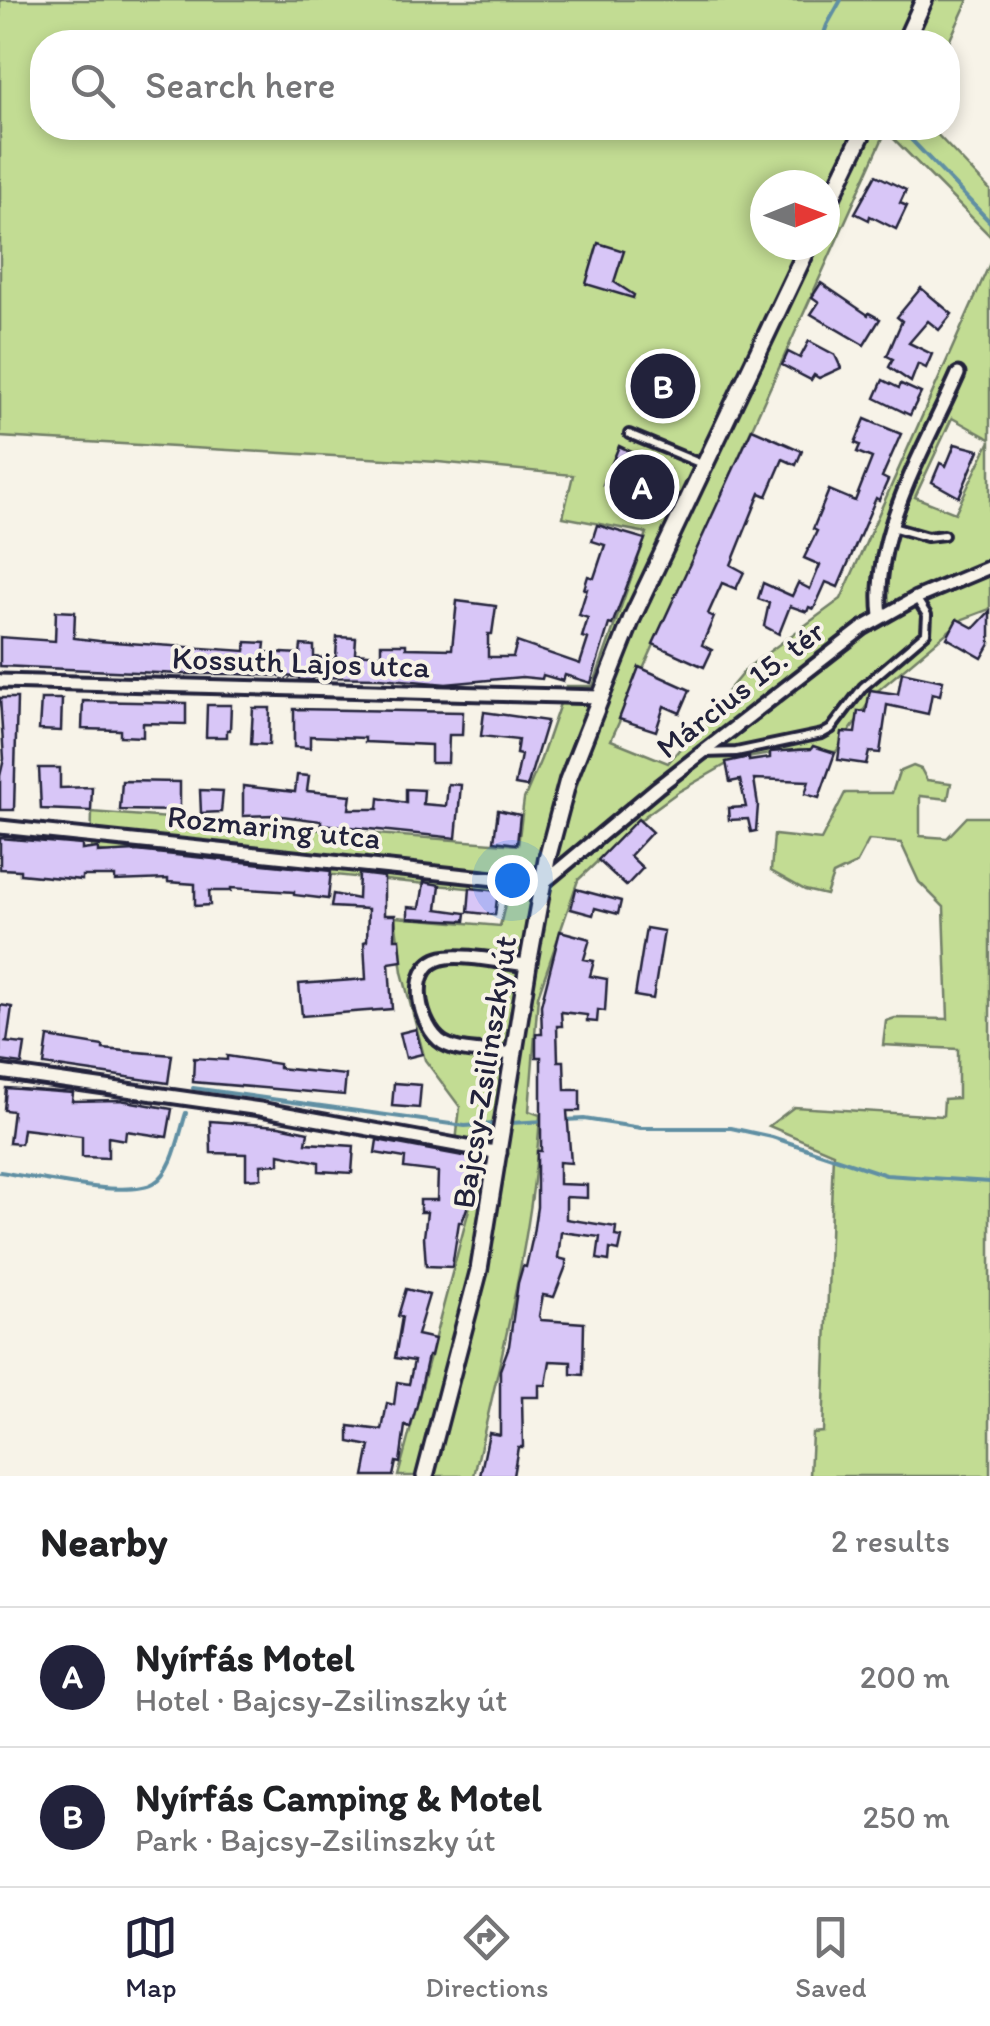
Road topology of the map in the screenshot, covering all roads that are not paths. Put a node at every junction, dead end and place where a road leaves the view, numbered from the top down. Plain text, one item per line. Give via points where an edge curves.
1 (924, 0) edge
2 (910, 30) edge
3 (858, 140) edge
4 (840, 179) edge
5 (802, 260) edge
6 (958, 374) dead end
7 (630, 434) dead end
8 (705, 466) junction
9 (891, 527) junction
10 (944, 535) dead end
11 (990, 567) edge
12 (916, 598) junction
13 (880, 616) junction
14 (0, 681) edge
15 (600, 696) junction
16 (703, 753) junction
17 (0, 827) edge
18 (542, 884) junction
19 (528, 966) junction
20 (512, 1054) junction
21 (0, 1072) edge
22 (500, 1153) junction
23 (425, 1476) edge

1 - 2 main road
3 - 4 main road
5 - 8 main road, Bajcsy-Zsilinszky út
6 - 9 street
7 - 8 lane
8 - 15 main road, Bajcsy-Zsilinszky út
9 - 10 lane
9 - 13 street via 878,584
11 - 12 street, Március 15. tér
12 - 13 street, Március 15. tér
12 - 16 lane via 928,614 926,632 864,687 831,729 736,752
13 - 16 street, Március 15. tér
14 - 15 street, Kossuth Lajos utca
15 - 18 main road, Bajcsy-Zsilinszky út via 568,780
16 - 18 street, Március 15. tér
17 - 18 street, Rozmaring utca
18 - 19 main road, Bajcsy-Zsilinszky út
19 - 20 main road, Bajcsy-Zsilinszky út
19 - 20 street via 442,958 420,981 426,1024 436,1038 458,1048
20 - 22 main road, Bajcsy-Zsilinszky út
21 - 22 street via 260,1109
22 - 23 main road, Bajcsy-Zsilinszky út via 479,1270

